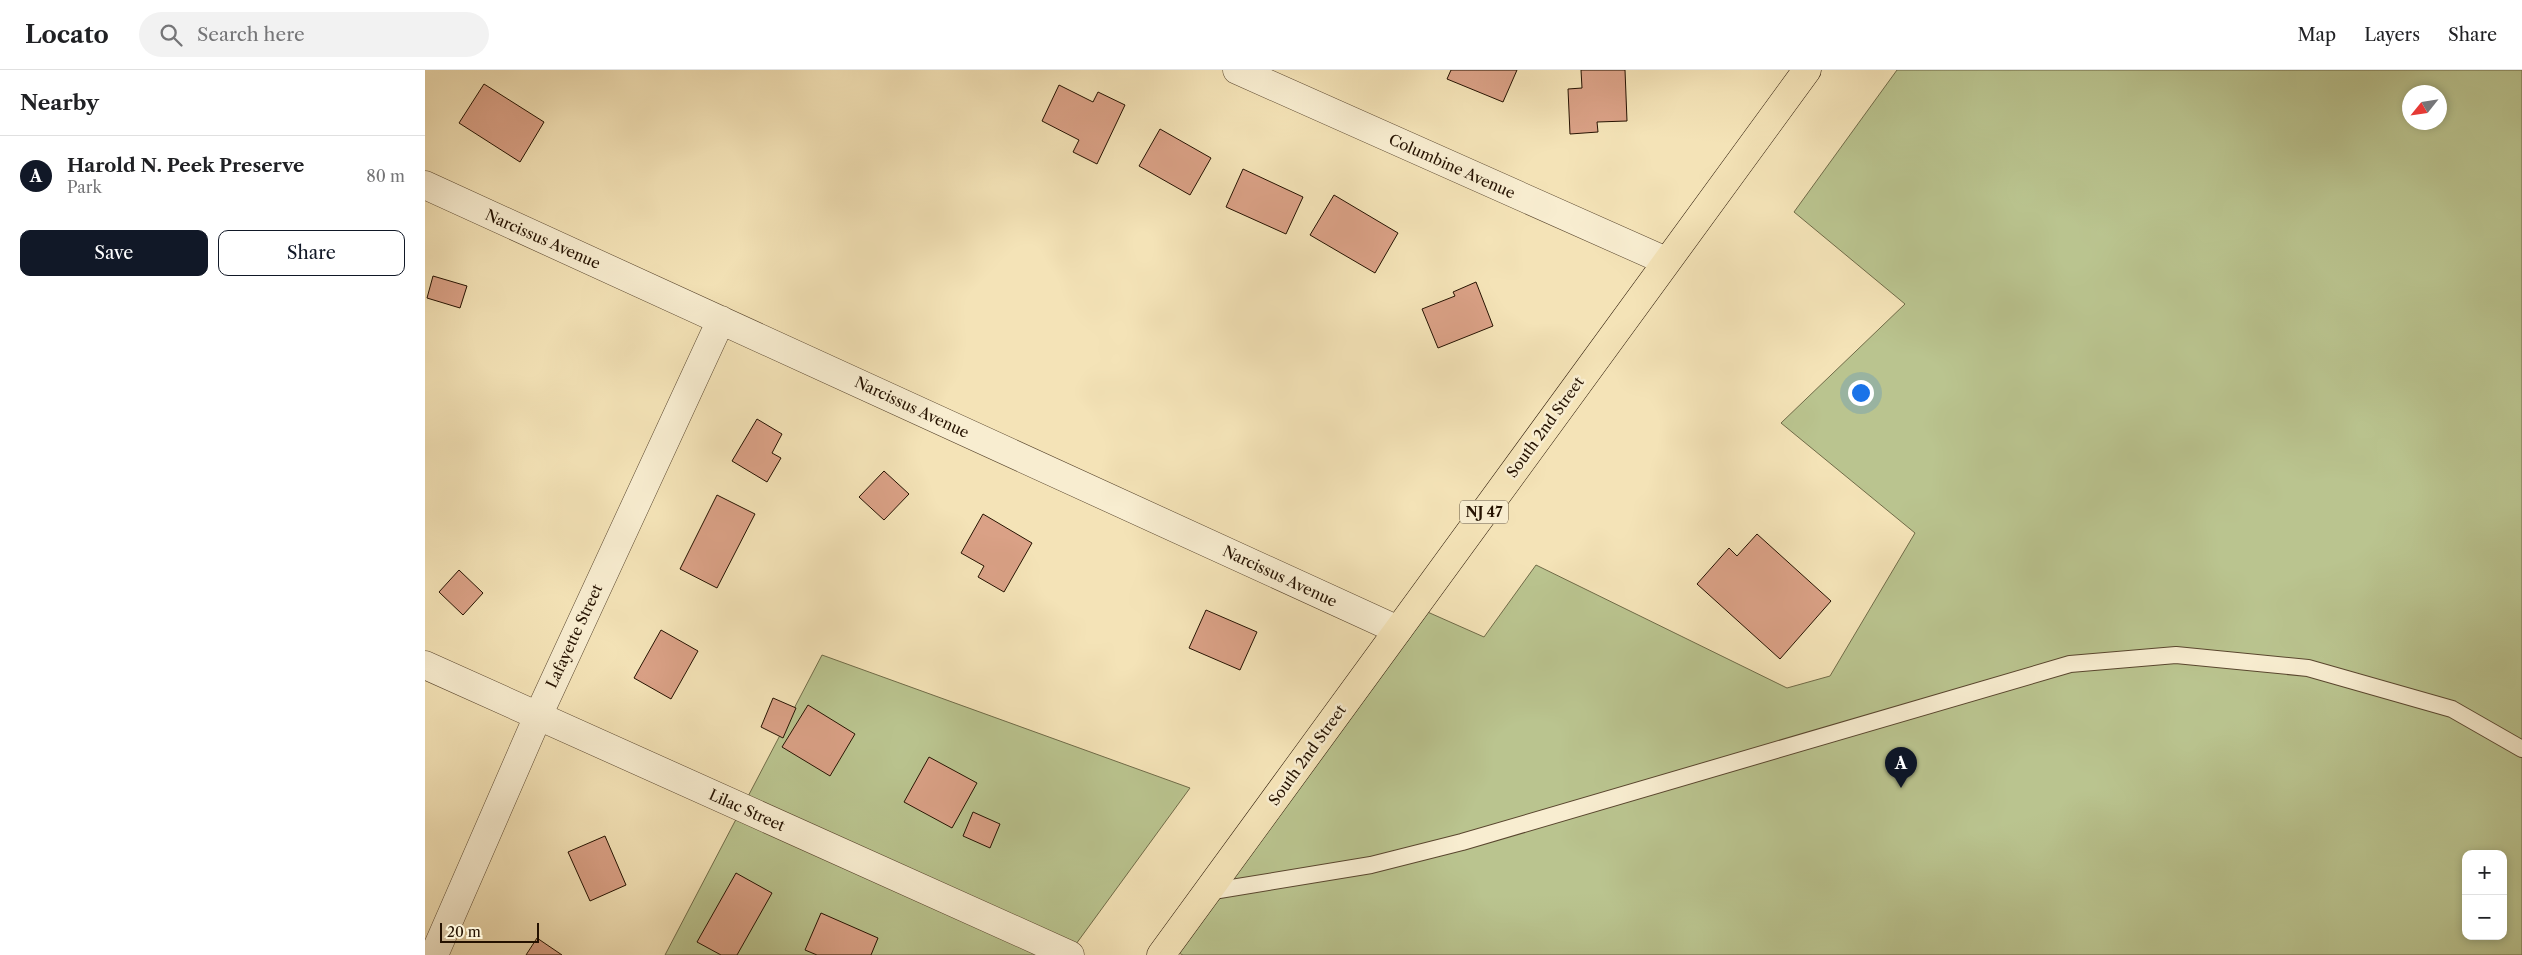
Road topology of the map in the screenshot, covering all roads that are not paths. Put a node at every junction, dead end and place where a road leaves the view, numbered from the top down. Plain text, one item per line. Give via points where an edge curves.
1 (1237, 70) edge
2 (1807, 70) edge
3 (425, 186) edge
4 (1666, 262) junction
5 (721, 320) junction
6 (1398, 630) junction
7 (425, 665) edge
8 (538, 716) junction
9 (2522, 749) edge
10 (1207, 892) junction
11 (434, 955) edge
12 (1070, 955) edge
13 (1161, 955) edge

1 - 4 street, Columbine Avenue
2 - 4 main road, South 2nd Street / NJ 47
3 - 5 street, Narcissus Avenue
4 - 6 main road, South 2nd Street / NJ 47
5 - 6 street, Narcissus Avenue
5 - 8 street, Lafayette Street
6 - 10 main road, South 2nd Street / NJ 47
7 - 8 street, Lilac Street
8 - 11 street, Lafayette Street
8 - 12 street, Lilac Street
9 - 10 lane via 2452,709 2308,668 2176,655 2070,664 1462,842 1371,865
10 - 13 main road, South 2nd Street / NJ 47

